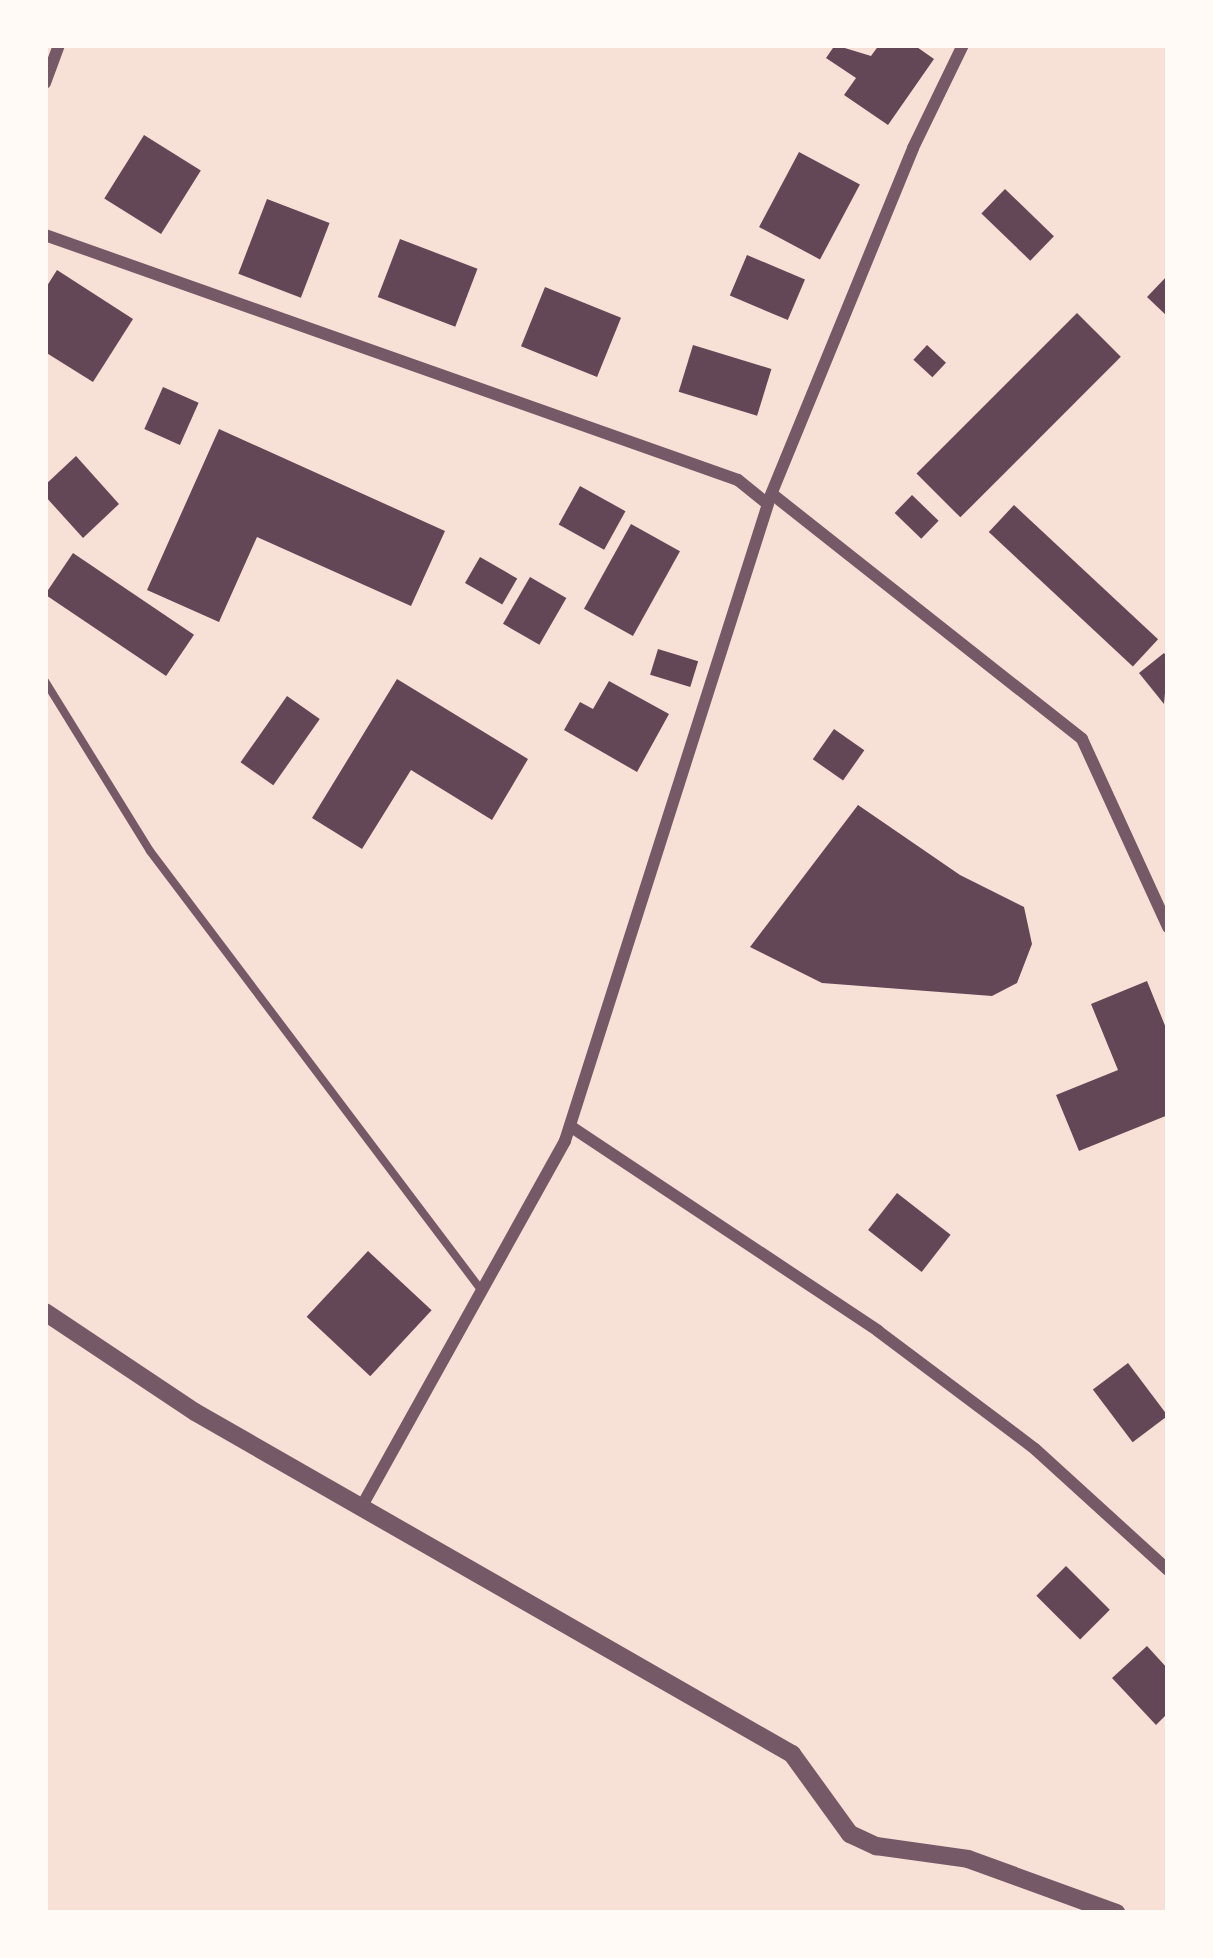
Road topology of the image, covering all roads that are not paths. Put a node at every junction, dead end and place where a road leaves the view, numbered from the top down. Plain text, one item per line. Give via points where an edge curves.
1 (58, 45) edge
2 (963, 45) edge
3 (45, 83) edge
4 (45, 236) edge
5 (770, 499) junction
6 (45, 681) edge
7 (1168, 927) edge
8 (570, 1126) junction
9 (483, 1292) junction
10 (45, 1312) edge
11 (362, 1506) junction
12 (1168, 1570) edge
13 (1116, 1913) edge

1 - 3 street
2 - 5 street
4 - 5 street via 718,472
5 - 7 street via 1082,739
5 - 8 street
6 - 9 lane via 150,851
8 - 9 street
8 - 12 street via 913,1357 1035,1449
9 - 11 street
10 - 11 street via 195,1412
11 - 13 street via 792,1754 850,1834 877,1846 968,1859

